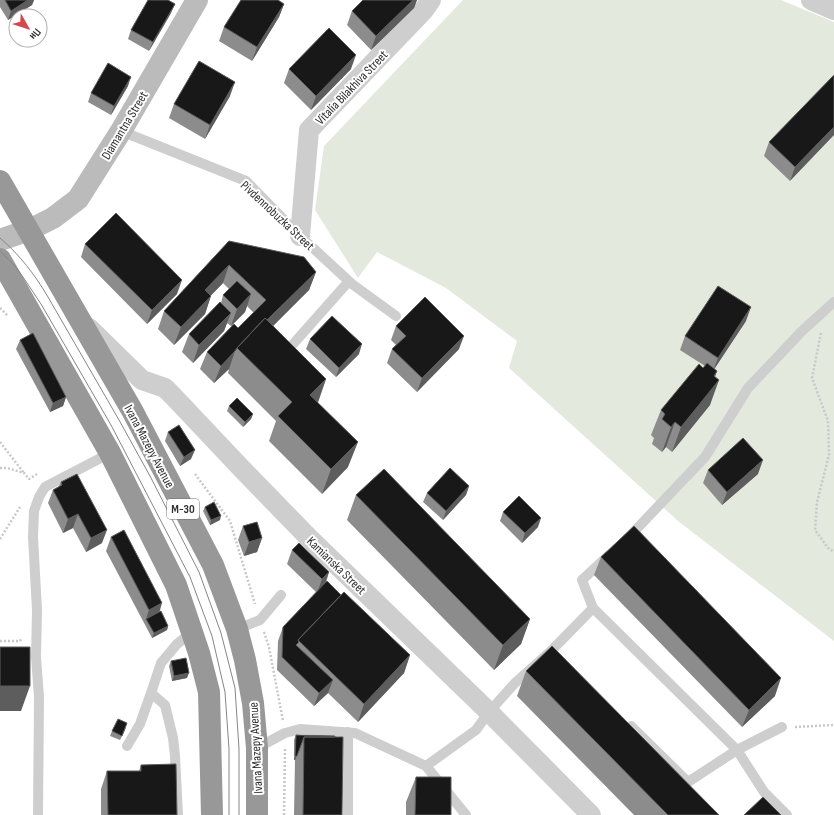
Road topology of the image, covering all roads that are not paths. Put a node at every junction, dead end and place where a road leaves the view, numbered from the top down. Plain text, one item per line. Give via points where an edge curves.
1 (197, 0) edge
2 (431, 0) edge
3 (811, 0) edge
4 (834, 10) edge
5 (121, 131) junction
6 (0, 181) edge
7 (29, 230) junction
8 (300, 236) junction
9 (0, 240) edge
10 (0, 259) edge
11 (349, 281) junction
12 (834, 302) edge
13 (396, 316) dead end
14 (80, 320) junction
15 (287, 351) edge
16 (110, 453) junction
17 (281, 595) dead end
18 (593, 608) junction
19 (237, 629) junction
20 (192, 632) junction
21 (151, 693) junction
22 (489, 712) junction
23 (626, 722) edge
24 (782, 727) road end
25 (348, 732) junction
26 (127, 746) dead end
27 (257, 748) junction
28 (737, 750) junction
29 (426, 766) junction
30 (38, 815) edge
31 (178, 815) edge
32 (212, 815) edge
33 (257, 815) edge
34 (348, 815) edge
35 (466, 815) edge
36 (591, 815) edge
37 (787, 815) edge

1 - 5 street, Diamantna Street
2 - 8 street, Vitalia Bilakhiva Street via 309,130
3 - 4 street
5 - 7 street, Diamantna Street via 78,199 53,218
5 - 8 lane, Pivdennobuzka Street via 246,181
6 - 7 highway, М-30
7 - 9 street, Diamantna Street
7 - 14 highway, Ivana Mazepy Avenue / М-30
8 - 11 lane, Pivdennobuzka Street
10 - 16 highway
11 - 13 lane, Pivdennobuzka Street
11 - 15 lane
12 - 18 lane via 802,331 748,388 705,457 619,546 582,580
14 - 19 highway, Ivana Mazepy Avenue / М-30 via 133,412 213,565
14 - 22 street, Kamianska Street via 142,380 165,388 309,538
16 - 20 highway via 176,585
16 - 30 lane via 45,487 34,511 37,610 32,657 39,697
17 - 19 lane via 260,620
18 - 22 lane via 554,653 515,682
18 - 28 lane
19 - 27 highway, Ivana Mazepy Avenue / М-30 via 253,703
20 - 21 lane via 161,663
20 - 32 highway via 209,692
21 - 26 lane via 140,724
21 - 31 lane via 165,705 173,738
22 - 29 lane via 476,730
22 - 36 street, Kamianska Street
23 - 28 lane via 688,782
24 - 28 lane
25 - 27 lane via 300,729 285,733
25 - 29 lane via 356,733
25 - 34 lane
27 - 33 highway, Ivana Mazepy Avenue / М-30
28 - 37 lane via 764,792
29 - 35 lane

